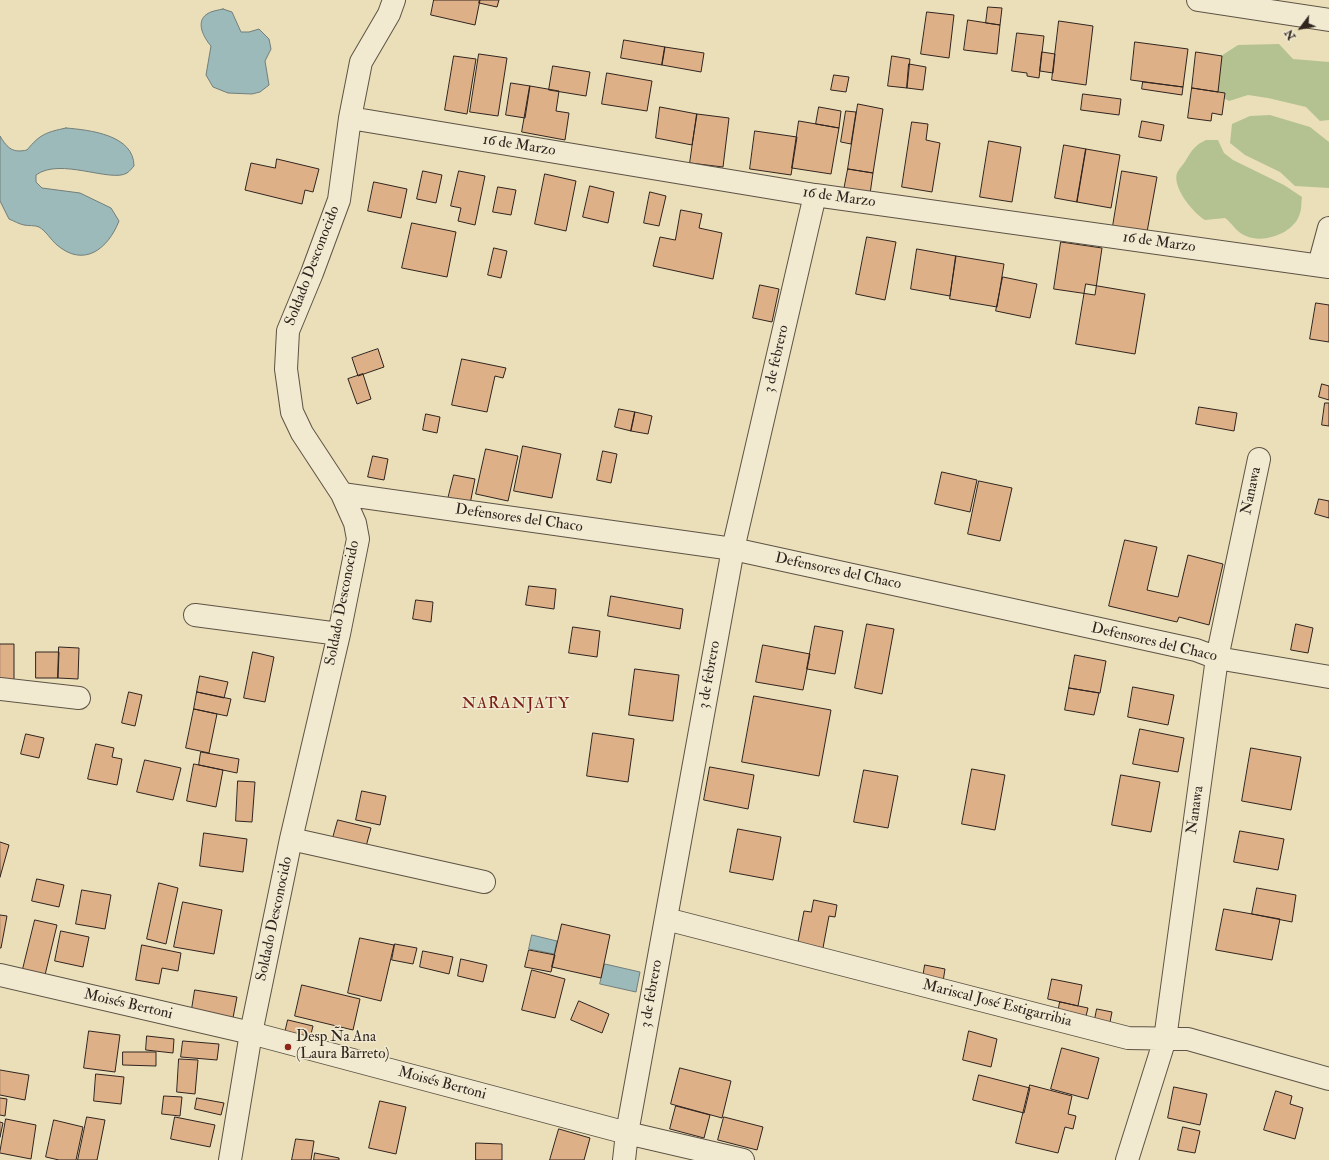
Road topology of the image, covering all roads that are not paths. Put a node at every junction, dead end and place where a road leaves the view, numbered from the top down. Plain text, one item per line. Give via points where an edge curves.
1 (394, 0) edge
2 (1198, 0) edge
3 (1329, 20) edge
4 (350, 118) junction
5 (815, 195) junction
6 (1329, 228) edge
7 (1324, 266) edge
8 (1259, 459) dead end
9 (342, 494) junction
10 (733, 549) junction
11 (195, 615) dead end
12 (339, 634) junction
13 (1217, 658) junction
14 (1329, 678) edge
15 (0, 689) edge
16 (79, 698) dead end
17 (291, 839) junction
18 (484, 882) dead end
19 (666, 919) junction
20 (0, 975) edge
21 (251, 1033) junction
22 (1165, 1039) junction
23 (1329, 1079) edge
24 (627, 1133) junction
25 (230, 1160) edge
26 (624, 1160) edge
27 (744, 1160) edge
28 (1128, 1160) edge

1 - 4 street, Soldado Desconocido via 389,14 360,62
2 - 3 street
4 - 5 street, 16 de Marzo
4 - 9 street, Soldado Desconocido via 339,200 288,331 286,369 292,412 302,434
5 - 7 street, 16 de Marzo
5 - 10 street, 3 de febrero
6 - 7 street
8 - 13 street, Nanawa
9 - 10 street, Defensores del Chaco
9 - 12 street, Soldado Desconocido via 355,523 358,539
10 - 13 street, Defensores del Chaco via 1196,650
10 - 19 street, 3 de febrero
11 - 12 street
12 - 17 street, Soldado Desconocido
13 - 14 street, Defensores del Chaco
13 - 22 street, Nanawa
15 - 16 street
17 - 18 street
17 - 21 street, Soldado Desconocido
19 - 22 street, Mariscal José Estigarribia via 1128,1038
19 - 24 street, 3 de febrero
20 - 21 street, Moisés Bertoni
21 - 24 street, Moisés Bertoni
21 - 25 street, Soldado Desconocido
22 - 23 street, Mariscal José Estigarribia via 1188,1039
22 - 28 street, Nanawa
24 - 26 street, 3 de febrero
24 - 27 street, Moisés Bertoni

